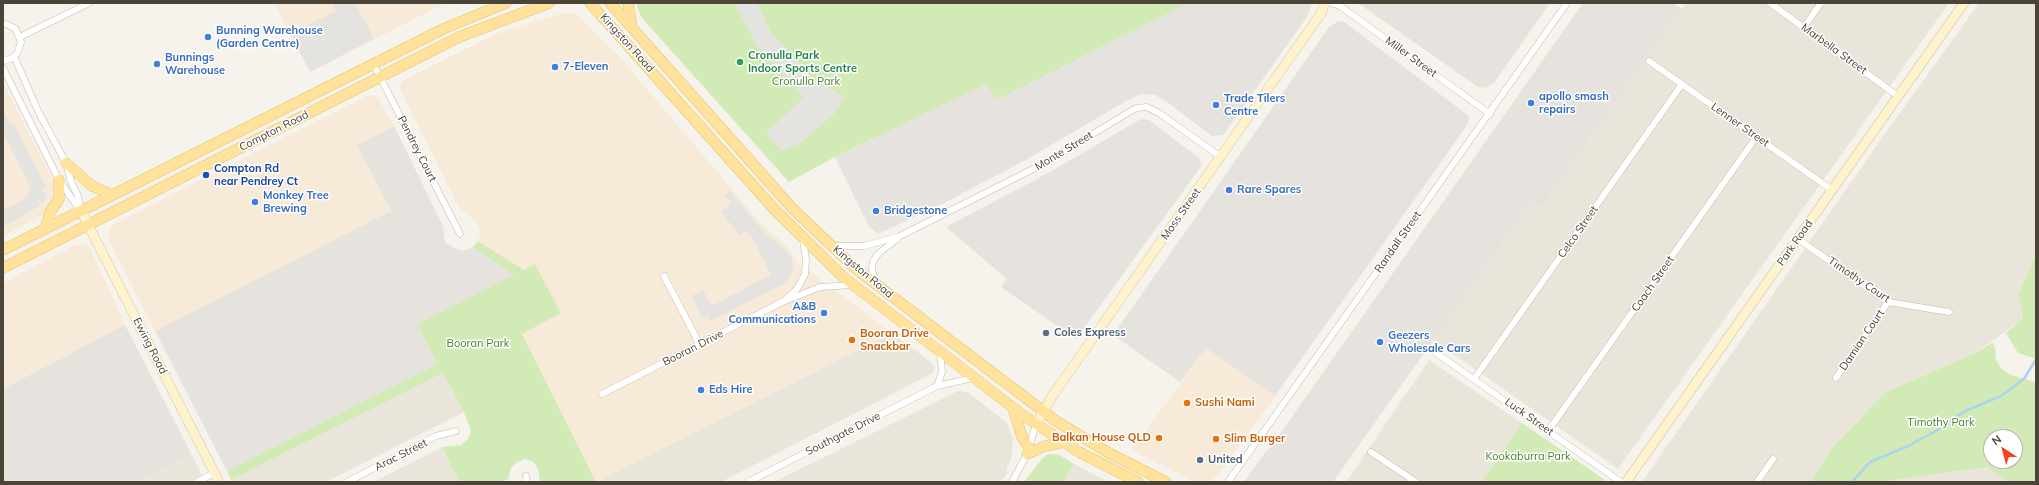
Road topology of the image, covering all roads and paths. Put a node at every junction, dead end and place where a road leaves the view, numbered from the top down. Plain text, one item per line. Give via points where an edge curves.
1 (89, 3) edge
2 (505, 3) edge
3 (549, 3) edge
4 (590, 3) edge
5 (610, 3) edge
6 (628, 3) edge
7 (1324, 3) edge
8 (1330, 3) edge
9 (1567, 3) edge
10 (1770, 3) edge
11 (1821, 3) edge
12 (1964, 3) edge
13 (3, 23) edge
14 (1804, 27) junction
15 (632, 28) junction
16 (20, 37) junction
17 (14, 56) junction
18 (1649, 60) dead end
19 (3, 61) edge
20 (373, 63) junction
21 (3, 68) edge
22 (380, 77) junction
23 (1682, 84) junction
24 (1898, 96) junction
25 (1490, 114) junction
26 (1757, 136) junction
27 (1221, 157) junction
28 (66, 164) junction
29 (59, 180) junction
30 (1832, 190) junction
31 (112, 195) junction
32 (81, 211) junction
33 (88, 224) junction
34 (45, 229) junction
35 (460, 234) dead end
36 (900, 236) junction
37 (803, 239) junction
38 (1798, 239) junction
39 (831, 246) junction
40 (3, 250) edge
41 (3, 268) edge
42 (664, 276) dead end
43 (853, 285) junction
44 (876, 285) junction
45 (784, 301) junction
46 (1888, 302) junction
47 (1949, 312) dead end
48 (700, 345) junction
49 (940, 352) junction
50 (1436, 353) dead end
51 (973, 378) junction
52 (1836, 378) dead end
53 (1474, 379) junction
54 (937, 386) junction
55 (602, 394) dead end
56 (1013, 408) junction
57 (1042, 412) junction
58 (1036, 424) junction
59 (456, 431) dead end
60 (1548, 431) junction
61 (1064, 442) junction
62 (1028, 451) junction
63 (1371, 452) dead end
64 (1773, 459) dead end
65 (214, 473) junction
66 (197, 482) edge
67 (219, 482) edge
68 (347, 482) edge
69 (748, 482) edge
70 (1012, 482) edge
71 (1138, 482) edge
72 (1166, 482) edge
73 (1229, 482) edge
74 (1416, 482) edge
75 (1621, 482) edge
76 (1626, 482) edge
77 (1757, 482) edge

1 - 16 street
2 - 20 main road, Compton Road
3 - 22 main road, Compton Road via 474,30
4 - 37 main road, Kingston Road
5 - 15 main road, Kingston Road
6 - 15 main road
7 - 27 street, Moss Street via 1322,12
8 - 25 street, Miller Street via 1339,5
9 - 25 street, Randall Street
10 - 14 street, Marbella Street
11 - 14 street
12 - 24 street, Park Road
13 - 16 street via 15,28
14 - 24 street, Marbella Street
15 - 39 main road, Kingston Road via 788,203
16 - 17 street via 20,48
17 - 19 street
17 - 28 street, Ewing Road via 38,111
18 - 23 street, Lenner Street
20 - 22 street, Pendrey Court
20 - 31 main road, Compton Road
21 - 29 street, Ewing Road
22 - 33 main road, Compton Road
22 - 35 street, Pendrey Court
23 - 26 street, Lenner Street
23 - 53 street, Celco Street
24 - 30 street, Park Road
25 - 73 street, Randall Street
26 - 30 street, Lenner Street
26 - 60 street, Coach Street
27 - 36 street, Monte Street via 1159,113 1147,107 1136,108 1041,165
27 - 57 street, Moss Street
28 - 31 main road via 92,186
28 - 32 street, Ewing Road
29 - 32 street, Ewing Road
29 - 34 main road via 58,199 50,212
30 - 38 street, Park Road
31 - 32 main road, Compton Road
32 - 33 street, Ewing Road
32 - 34 main road, Compton Road
33 - 41 main road, Compton Road
33 - 65 street, Ewing Road
34 - 40 main road, Compton Road
36 - 39 street, Monte Street via 864,246
36 - 44 street, Monte Street via 873,261
37 - 43 main road, Kingston Road
37 - 45 street, Booran Drive via 805,274 797,289
38 - 46 street, Timothy Court
38 - 76 street, Park Road
39 - 44 main road, Kingston Road
42 - 48 street
43 - 45 street, Booran Drive via 820,288
43 - 49 main road, Kingston Road
44 - 57 main road, Kingston Road
45 - 48 street, Booran Drive
46 - 47 street, Timothy Court
46 - 52 street, Damian Court
48 - 55 street, Booran Drive
49 - 51 main road, Kingston Road
49 - 54 street via 942,372
50 - 53 street, Luck Street
51 - 54 street, Southgate Drive
51 - 56 main road, Kingston Road
53 - 60 street, Luck Street
54 - 69 street, Southgate Drive
56 - 58 main road, Kingston Road
56 - 62 main road
57 - 58 street, Moss Street
57 - 72 main road, Kingston Road via 1085,440
58 - 61 main road, Kingston Road
58 - 62 street
59 - 68 street, Arac Street via 436,436
60 - 75 street, Luck Street
61 - 62 main road
61 - 71 main road, Kingston Road
62 - 70 street
63 - 74 street
64 - 77 street
65 - 66 street
65 - 67 street, Ewing Road

